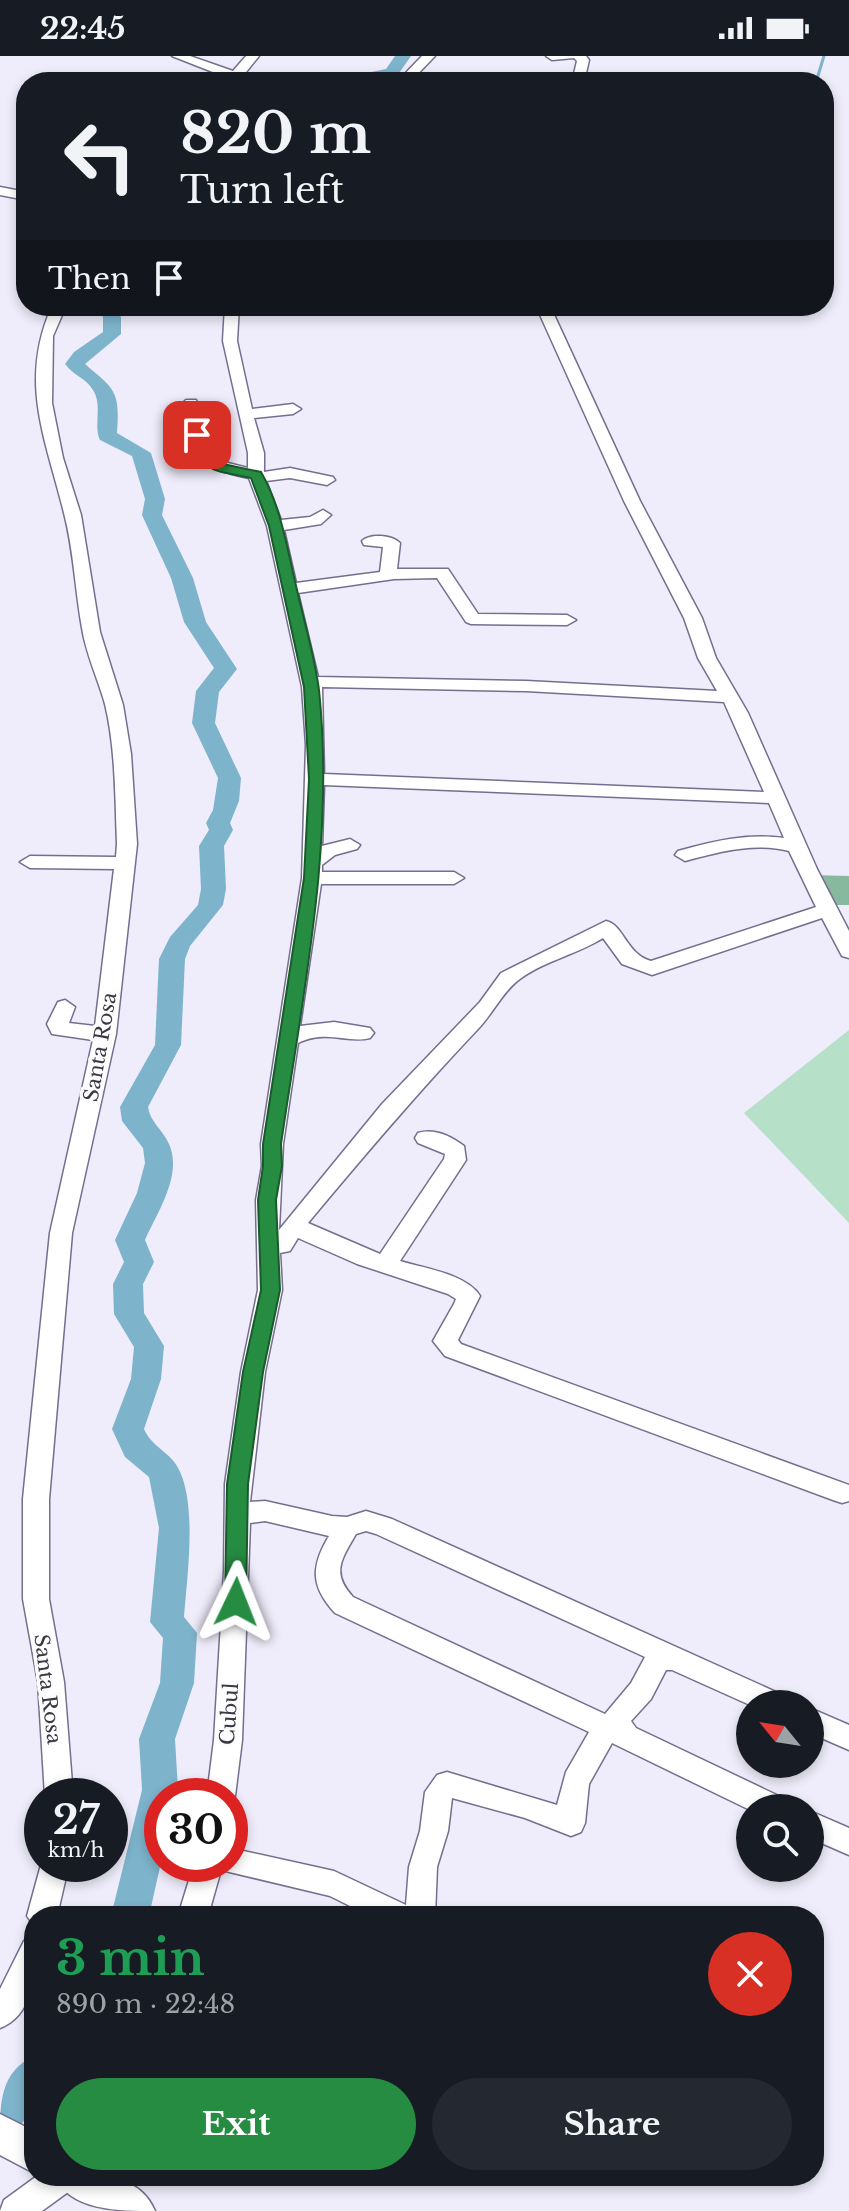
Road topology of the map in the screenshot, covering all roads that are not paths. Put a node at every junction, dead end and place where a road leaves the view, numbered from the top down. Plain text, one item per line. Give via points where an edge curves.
1 (178, 56) edge
2 (253, 56) edge
3 (429, 56) edge
4 (552, 56) edge
5 (570, 56) edge
6 (217, 72) edge
7 (240, 72) edge
8 (413, 72) edge
9 (55, 316) edge
10 (231, 316) edge
11 (548, 316) edge
12 (191, 403) dead end
13 (293, 409) dead end
14 (246, 414) junction
15 (257, 476) junction
16 (327, 480) dead end
17 (323, 515) dead end
18 (275, 526) junction
19 (370, 541) dead end
20 (389, 574) junction
21 (288, 589) junction
22 (567, 620) dead end
23 (311, 687) junction
24 (731, 697) junction
25 (316, 779) junction
26 (774, 798) junction
27 (350, 845) dead end
28 (797, 847) junction
29 (685, 855) dead end
30 (30, 862) dead end
31 (126, 863) junction
32 (313, 870) junction
33 (454, 878) dead end
34 (827, 910) junction
35 (849, 951) edge
36 (65, 1007) dead end
37 (363, 1033) dead end
38 (105, 1034) junction
39 (288, 1039) junction
40 (426, 1138) dead end
41 (293, 1226) junction
42 (269, 1244) junction
43 (386, 1264) junction
44 (842, 1493) dead end
45 (237, 1514) junction
46 (347, 1527) junction
47 (675, 1658) junction
48 (745, 1690) edge
49 (824, 1726) edge
50 (617, 1733) junction
51 (849, 1738) edge
52 (58, 1778) edge
53 (223, 1778) edge
54 (746, 1794) edge
55 (824, 1830) edge
56 (849, 1842) edge
57 (248, 1865) edge
58 (50, 1882) edge
59 (203, 1882) edge
60 (44, 1906) edge
61 (196, 1906) edge
62 (379, 1906) edge
63 (421, 1906) edge
64 (24, 1973) edge
65 (0, 2014) edge
66 (0, 2133) edge
67 (24, 2147) edge
68 (50, 2186) edge
69 (91, 2186) edge
70 (15, 2211) edge
71 (135, 2211) edge

1 - 6 street
2 - 7 street
3 - 8 street
4 - 5 street
9 - 31 street, Santa Rosa via 46,336 44,403 73,515 91,632 114,705 122,754
10 - 14 street, Cubul via 230,341
11 - 24 street via 632,501 693,618 707,658
12 - 15 street via 207,461
13 - 14 street
14 - 15 street, Cubul
15 - 16 street via 290,473
15 - 18 street, Cubul
17 - 18 street via 315,521
18 - 21 street, Cubul
19 - 20 street via 392,543
20 - 21 street
20 - 22 street via 442,573 477,620
21 - 23 street, Cubul
23 - 24 street via 318,682 419,682
23 - 25 street, Cubul
24 - 26 street
25 - 26 street
25 - 32 street, Cubul
26 - 28 street
27 - 32 street via 328,851
28 - 29 street via 750,844
28 - 34 street
30 - 31 street
31 - 38 street, Santa Rosa
32 - 33 street
32 - 39 street, Cubul
34 - 35 street
34 - 41 street via 652,968 627,960 606,927 508,978
36 - 38 street via 59,1029
37 - 39 street via 318,1029
38 - 52 street, Santa Rosa via 61,1233 36,1499 36,1599 51,1682
39 - 42 street, Cubul via 272,1144
40 - 43 street via 456,1151 455,1160
41 - 42 street via 282,1245
41 - 43 street
42 - 45 street, Cubul via 270,1290 253,1372
43 - 44 street via 468,1296 445,1341 453,1350
45 - 46 street via 282,1513
45 - 53 street, Cubul
46 - 47 street via 366,1521 399,1532
46 - 50 street via 325,1578 344,1605
47 - 48 street
47 - 50 street via 658,1659 641,1691 616,1719
49 - 51 street
50 - 54 street
50 - 63 street via 585,1757 569,1800 571,1823 447,1784 439,1792
55 - 56 street
57 - 62 street via 334,1884
58 - 60 street
59 - 61 street
64 - 65 street
66 - 67 main road
68 - 70 street
69 - 71 main road

